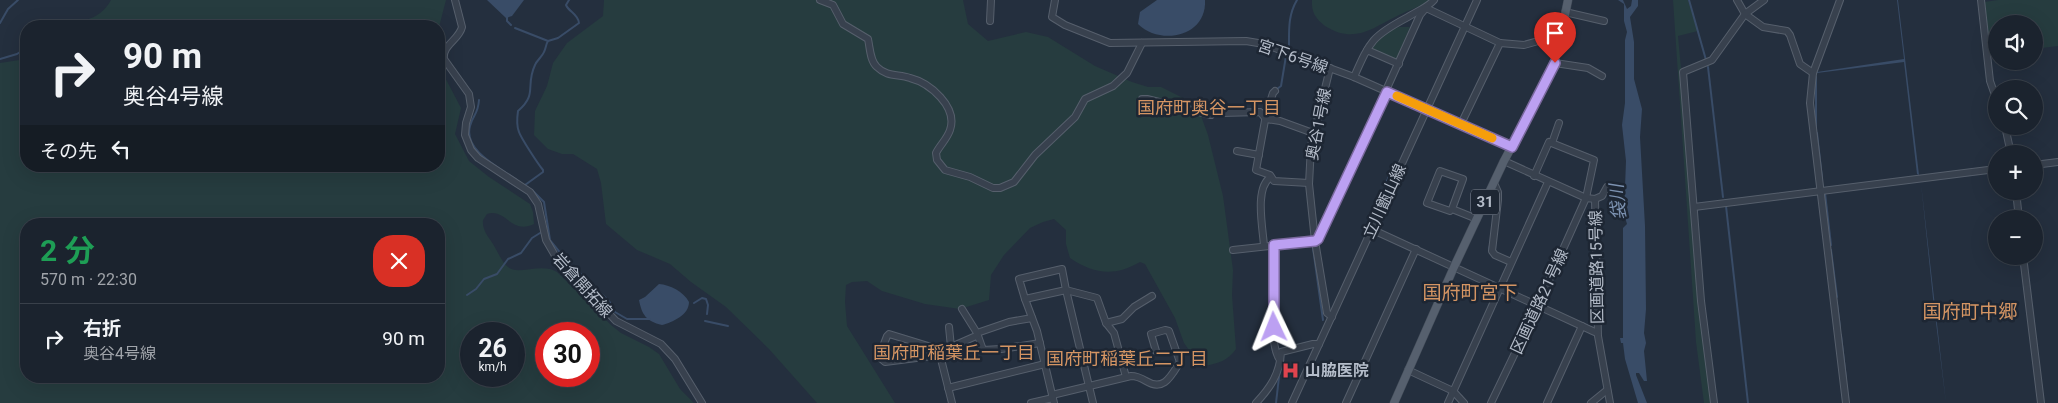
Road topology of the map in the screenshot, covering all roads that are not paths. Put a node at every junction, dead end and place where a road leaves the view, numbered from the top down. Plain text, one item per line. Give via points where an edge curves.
1 (455, 0) edge
2 (820, 0) edge
3 (991, 0) edge
4 (1055, 0) edge
5 (1434, 0) edge
6 (1477, 0) edge
7 (1568, 0) edge
8 (1737, 0) edge
9 (1764, 0) edge
10 (1840, 0) edge
11 (1981, 0) edge
12 (1426, 8) junction
13 (1566, 12) junction
14 (1744, 14) junction
15 (990, 21) dead end
16 (1604, 22) dead end
17 (1465, 26) junction
18 (1560, 40) junction
19 (1142, 43) junction
20 (1500, 43) junction
21 (445, 49) edge
22 (1367, 50) junction
23 (445, 60) edge
24 (1555, 63) junction
25 (1399, 64) junction
26 (1330, 68) junction
27 (1813, 73) junction
28 (1602, 76) dead end
29 (1354, 77) junction
30 (1990, 80) edge
31 (1276, 91) dead end
32 (1387, 92) junction
33 (1142, 99) dead end
34 (1427, 109) junction
35 (1221, 113) dead end
36 (1211, 115) dead end
37 (1266, 119) junction
38 (1559, 123) dead end
39 (1461, 124) junction
40 (1313, 133) junction
41 (1552, 143) junction
42 (1512, 147) junction
43 (1237, 151) dead end
44 (1259, 154) junction
45 (1504, 161) junction
46 (2058, 162) edge
47 (2043, 164) edge
48 (1988, 171) edge
49 (1534, 176) junction
50 (1271, 177) junction
51 (1548, 182) junction
52 (1309, 183) junction
53 (1494, 183) junction
54 (1607, 187) dead end
55 (1821, 191) junction
56 (1586, 198) junction
57 (1595, 199) junction
58 (1694, 207) junction
59 (1452, 209) junction
60 (1477, 219) junction
61 (1371, 229) junction
62 (1315, 241) junction
63 (1274, 245) junction
64 (1264, 246) junction
65 (1416, 249) junction
66 (1233, 250) dead end
67 (1511, 262) junction
68 (2024, 265) edge
69 (1454, 267) junction
70 (1499, 288) junction
71 (1066, 290) junction
72 (1152, 296) dead end
73 (1025, 299) junction
74 (1538, 305) junction
75 (962, 309) dead end
76 (1332, 317) junction
77 (1032, 318) junction
78 (1106, 324) junction
79 (1582, 326) junction
80 (949, 327) dead end
81 (977, 333) junction
82 (1598, 333) junction
83 (1040, 343) junction
84 (1319, 344) junction
85 (951, 347) junction
86 (1156, 351) dead end
87 (939, 352) junction
88 (1280, 360) junction
89 (1045, 364) junction
90 (1408, 370) junction
91 (1126, 377) junction
92 (1089, 386) junction
93 (948, 388) junction
94 (1607, 390) junction
95 (1454, 391) junction
96 (1053, 399) edge
97 (702, 403) edge
98 (952, 403) edge
99 (1031, 403) edge
100 (1093, 403) edge
101 (1256, 403) edge
102 (1292, 403) edge
103 (1346, 403) edge
104 (1394, 403) edge
105 (1448, 403) edge
106 (1464, 403) edge
107 (1491, 403) edge
108 (1547, 403) edge
109 (1591, 403) edge
110 (1610, 403) edge
111 (1714, 403) edge
112 (1846, 403) edge
113 (2041, 403) edge

1 - 21 street, 岩倉開拓線 via 462,27 457,38
2 - 19 street via 834,5 843,24 868,39 876,67 886,74 922,82 938,94 951,119 950,128 936,153 940,166 993,188 1014,182 1035,155 1075,117 1085,99 1113,86 1127,73
3 - 15 street
4 - 19 street, 宮下6号線 via 1052,17 1064,25 1110,43
5 - 12 street
6 - 17 street, 立川甑山線
7 - 13 main road, 31
8 - 14 street
9 - 14 street
10 - 27 street
11 - 30 street
12 - 17 street
12 - 22 street via 1376,36
12 - 25 street
13 - 16 street
13 - 18 main road, 31
14 - 27 street via 1763,27 1787,31 1800,64
14 - 58 street via 1712,60 1683,72
17 - 20 street
17 - 34 street, 立川甑山線
18 - 20 street via 1549,38 1524,45
18 - 24 main road, 31
19 - 26 street, 宮下6号線 via 1246,41 1264,44
20 - 39 street
22 - 25 street
22 - 29 street
23 - 97 street, 岩倉開拓線 via 469,94 472,107 465,135 471,150 530,192 538,204 546,240 557,259 616,321 661,344 675,359
24 - 28 street via 1588,68
24 - 42 main road, 31
25 - 32 street
26 - 29 street, 宮下6号線
26 - 40 street, 奥谷1号線
27 - 55 street via 1810,103
29 - 32 street, 宮下6号線
31 - 37 street
32 - 34 street, 宮下6号線
32 - 62 street
33 - 36 street
34 - 39 street, 宮下6号線
34 - 61 street, 立川甑山線
35 - 37 street via 1257,111
37 - 40 street
37 - 44 street
38 - 41 street
39 - 42 street, 宮下6号線
40 - 52 street, 奥谷1号線
41 - 49 street via 1549,142
41 - 56 street, 区画道路21号線 via 1594,160
42 - 45 main road, 31
43 - 44 street
44 - 50 street via 1256,170
45 - 49 street, 区画道路15号線
45 - 53 main road, 31
46 - 47 street
48 - 55 street
49 - 51 street, 区画道路15号線
50 - 52 street via 1274,181
50 - 64 street via 1260,194
51 - 56 street, 区画道路15号線
51 - 67 street
52 - 62 street, 奥谷1号線
53 - 60 main road, 31
53 - 67 street via 1498,200 1492,251
54 - 57 street via 1602,196
55 - 58 street
55 - 112 street
56 - 57 street, 区画道路15号線
56 - 74 street, 区画道路21号線
57 - 82 street, 区画道路15号線
58 - 111 street via 1701,301
59 - 59 street via 1428,202 1440,170 1462,178
59 - 60 street
60 - 69 main road, 31
61 - 65 street
61 - 76 street, 立川甑山線
62 - 63 street
62 - 76 street, 奥谷1号線 via 1327,313
63 - 64 street
63 - 88 street via 1275,347
64 - 66 street
65 - 69 street
65 - 103 street
67 - 70 street
68 - 113 street
69 - 70 street
69 - 90 main road, 31
70 - 74 street
70 - 95 street
71 - 73 street
71 - 73 street via 1062,269 1019,279
71 - 78 street via 1097,298
71 - 92 street
72 - 78 street via 1122,318
73 - 77 street
74 - 79 street
74 - 107 street, 区画道路21号線
75 - 81 street
76 - 84 street, 立川甑山線
77 - 81 street
77 - 83 street
78 - 91 street via 1114,333
79 - 82 street
79 - 108 street
80 - 85 street
81 - 83 street via 983,350
81 - 85 street
82 - 94 street, 区画道路15号線
83 - 89 street
84 - 88 street via 1282,351
84 - 102 street, 立川甑山線
85 - 87 street
86 - 91 street via 1151,334 1169,331 1180,362 1165,382 1156,386 1136,376
87 - 87 street via 885,362 879,357 889,334
87 - 93 street
88 - 101 street via 1276,377
89 - 93 street
89 - 96 street
90 - 95 street
90 - 104 main road, 31
91 - 92 street
92 - 96 street
92 - 100 street
93 - 98 street
94 - 109 street
94 - 110 street, 区画道路15号線
95 - 105 street
95 - 106 street
96 - 99 street

